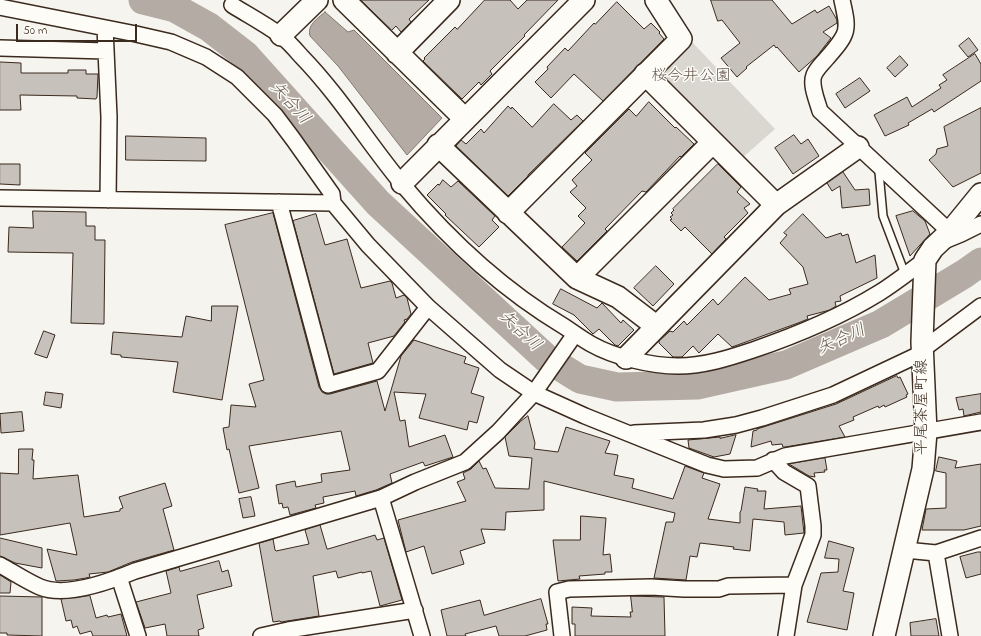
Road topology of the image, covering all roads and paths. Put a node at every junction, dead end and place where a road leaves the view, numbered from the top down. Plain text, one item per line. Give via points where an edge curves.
1 (317, 0) edge
2 (344, 0) edge
3 (449, 0) edge
4 (584, 0) edge
5 (656, 0) edge
6 (842, 0) edge
7 (232, 5) dead end
8 (0, 6) edge
9 (105, 28) junction
10 (281, 35) junction
11 (0, 48) edge
12 (106, 51) junction
13 (397, 53) junction
14 (645, 74) junction
15 (465, 119) junction
16 (713, 142) junction
17 (438, 145) junction
18 (858, 147) junction
19 (881, 167) junction
20 (402, 183) junction
21 (981, 194) edge
22 (0, 198) edge
23 (108, 200) junction
24 (279, 202) junction
25 (333, 203) junction
26 (776, 205) junction
27 (508, 213) junction
28 (981, 224) edge
29 (944, 237) junction
30 (925, 260) junction
31 (905, 274) junction
32 (577, 278) junction
33 (981, 306) edge
34 (428, 307) junction
35 (656, 326) junction
36 (574, 337) junction
37 (922, 348) junction
38 (626, 358) junction
39 (537, 390) junction
40 (981, 422) edge
41 (926, 432) junction
42 (629, 434) junction
43 (774, 460) junction
44 (381, 498) junction
45 (981, 538) edge
46 (905, 550) junction
47 (936, 552) junction
48 (0, 565) edge
49 (119, 578) junction
50 (794, 585) junction
51 (415, 610) junction
52 (138, 636) edge
53 (261, 636) edge
54 (422, 636) edge
55 (562, 636) edge
56 (786, 636) edge
57 (884, 636) edge
58 (950, 636) edge

1 - 10 street
2 - 13 street
3 - 13 street
4 - 15 street
5 - 14 street via 681,39
6 - 18 street via 847,22 844,37 814,76 814,89 820,111
7 - 10 street
8 - 9 street
9 - 12 street
9 - 25 street via 171,42 206,57 237,76 275,115 332,194
10 - 20 street via 335,94
11 - 12 street
12 - 23 street via 109,117
13 - 15 street
14 - 16 street
14 - 27 street
15 - 17 street
16 - 26 street
16 - 32 street
17 - 20 street
17 - 27 street
18 - 19 street
18 - 26 street
19 - 29 street
19 - 31 lane via 879,172 883,216
20 - 36 street via 431,217 499,282
21 - 29 street
22 - 23 street
23 - 24 street
24 - 25 street
24 - 34 street via 328,385 378,371
25 - 34 street via 368,245
26 - 35 street
27 - 32 street
28 - 29 street via 961,234
29 - 30 street
30 - 31 street
30 - 37 street, 平尾茶屋町線
31 - 38 street via 847,311 772,344 724,360 697,366 676,366
32 - 35 street via 618,296
33 - 37 street
34 - 39 street via 500,370
35 - 38 street
36 - 38 street
36 - 39 street
37 - 41 street, 平尾茶屋町線
37 - 42 street via 833,394 762,418 704,430
39 - 42 street via 585,416
39 - 44 street via 498,432 465,462
40 - 41 street
41 - 43 street
41 - 46 street, 平尾茶屋町線 via 923,469
42 - 43 street via 724,469 756,468
43 - 50 street via 784,472 808,486 812,506 813,535
44 - 49 street via 135,571
44 - 51 street
45 - 47 street
46 - 47 street
46 - 57 street, 平尾茶屋町線
47 - 58 street
48 - 49 street via 41,587 61,591
49 - 52 street
50 - 55 street via 728,586 719,589 569,588 557,592
50 - 56 street
51 - 53 street
51 - 54 street

